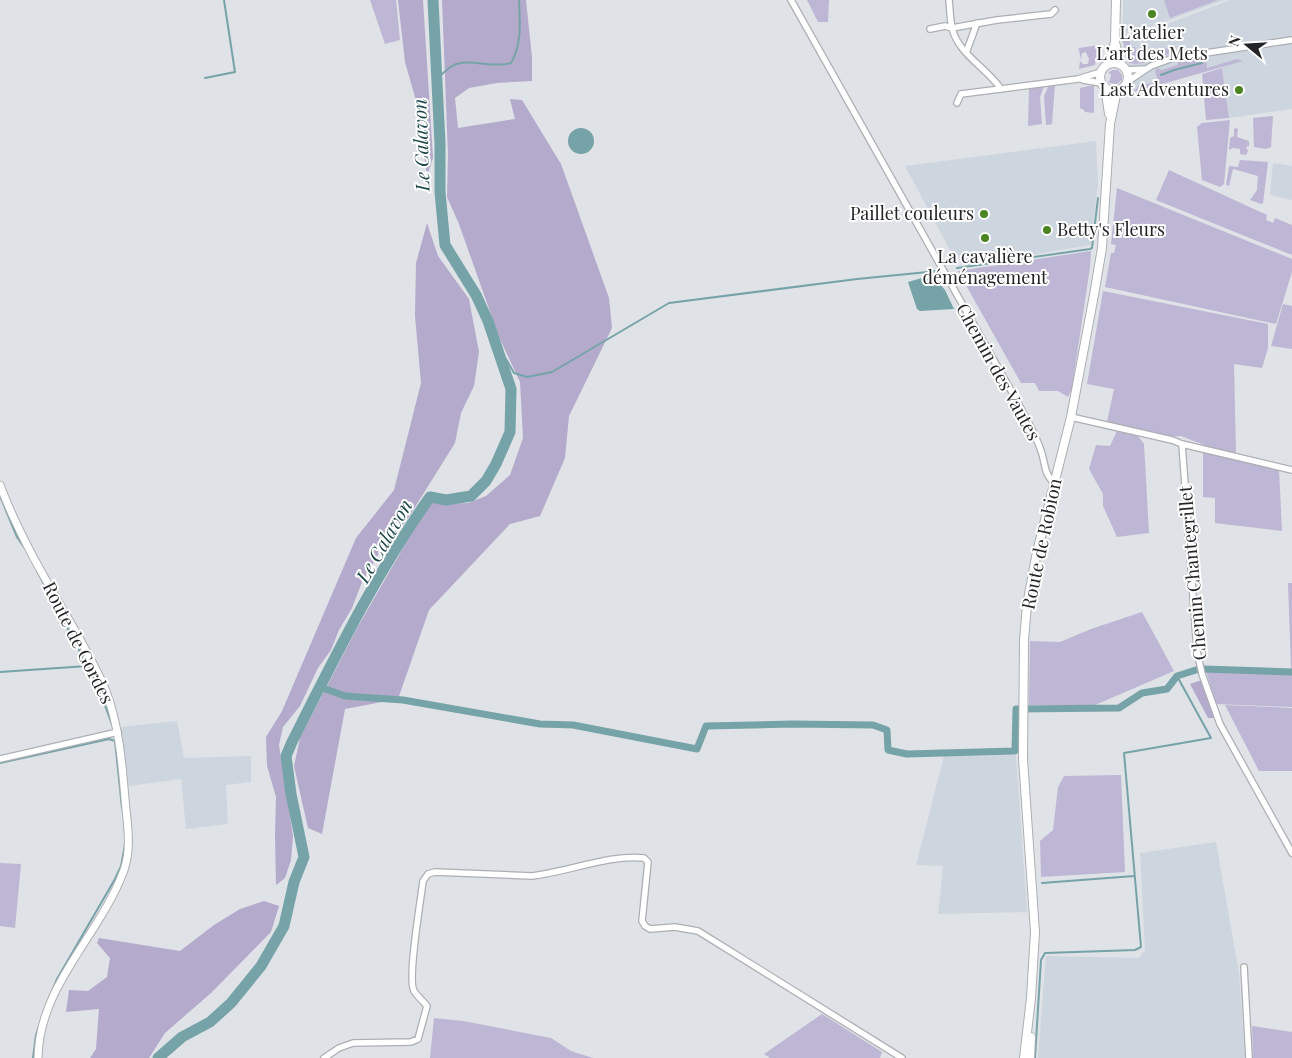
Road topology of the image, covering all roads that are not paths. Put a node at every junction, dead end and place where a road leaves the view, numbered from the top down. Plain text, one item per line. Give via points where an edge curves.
1 (791, 0) edge
2 (949, 0) edge
3 (1116, 0) edge
4 (1055, 10) dead end
5 (977, 23) junction
6 (952, 28) junction
7 (930, 29) dead end
8 (1292, 40) edge
9 (1115, 42) junction
10 (966, 53) junction
11 (1109, 64) junction
12 (1123, 67) junction
13 (1147, 68) junction
14 (1101, 72) junction
15 (1078, 79) junction
16 (1127, 82) junction
17 (1103, 85) junction
18 (1001, 89) junction
19 (1117, 90) junction
20 (956, 103) dead end
21 (1110, 124) junction
22 (1071, 417) junction
23 (1182, 444) junction
24 (1292, 470) edge
25 (1055, 483) junction
26 (0, 485) edge
27 (118, 732) junction
28 (0, 759) edge
29 (1292, 853) edge
30 (1244, 967) dead end
31 (1032, 998) junction
32 (38, 1058) edge
33 (324, 1058) edge
34 (902, 1058) edge
35 (1024, 1058) edge
36 (1030, 1058) edge
37 (1249, 1058) edge

1 - 25 street, Chemin des Vautes via 1018,403 1050,479
2 - 6 street
3 - 9 main road
4 - 5 street via 1051,14
5 - 6 street
5 - 10 street
6 - 7 street
6 - 10 street
8 - 13 street via 1173,58
9 - 11 main road
9 - 12 main road
10 - 18 street
11 - 12 main road
11 - 14 main road
12 - 13 street
12 - 16 main road
13 - 16 street
14 - 15 street
14 - 17 main road
15 - 17 street
15 - 18 street
16 - 19 main road
17 - 19 main road
17 - 21 main road, Route de Robion
18 - 20 street via 961,94
19 - 21 main road, Route de Robion
21 - 22 main road, Route de Robion via 1102,248
22 - 23 street
22 - 25 main road, Route de Robion
23 - 24 street
23 - 29 street, Chemin Chantegrillet via 1197,651 1202,674 1220,724
25 - 31 main road, Route de Robion via 1032,577 1024,640 1023,758 1035,932
26 - 27 street, Route de Gordes via 34,558 100,679
27 - 28 street
27 - 32 street, Route de Gordes via 129,841 127,859 120,879 48,1007
30 - 37 street
31 - 35 main road, Route de Robion
31 - 36 main road, Route de Robion
33 - 34 street via 353,1043 411,1042 418,1039 427,1006 414,991 412,983 414,946 423,881 428,874 532,876 637,857 648,862 642,921 645,926 650,929 698,931

